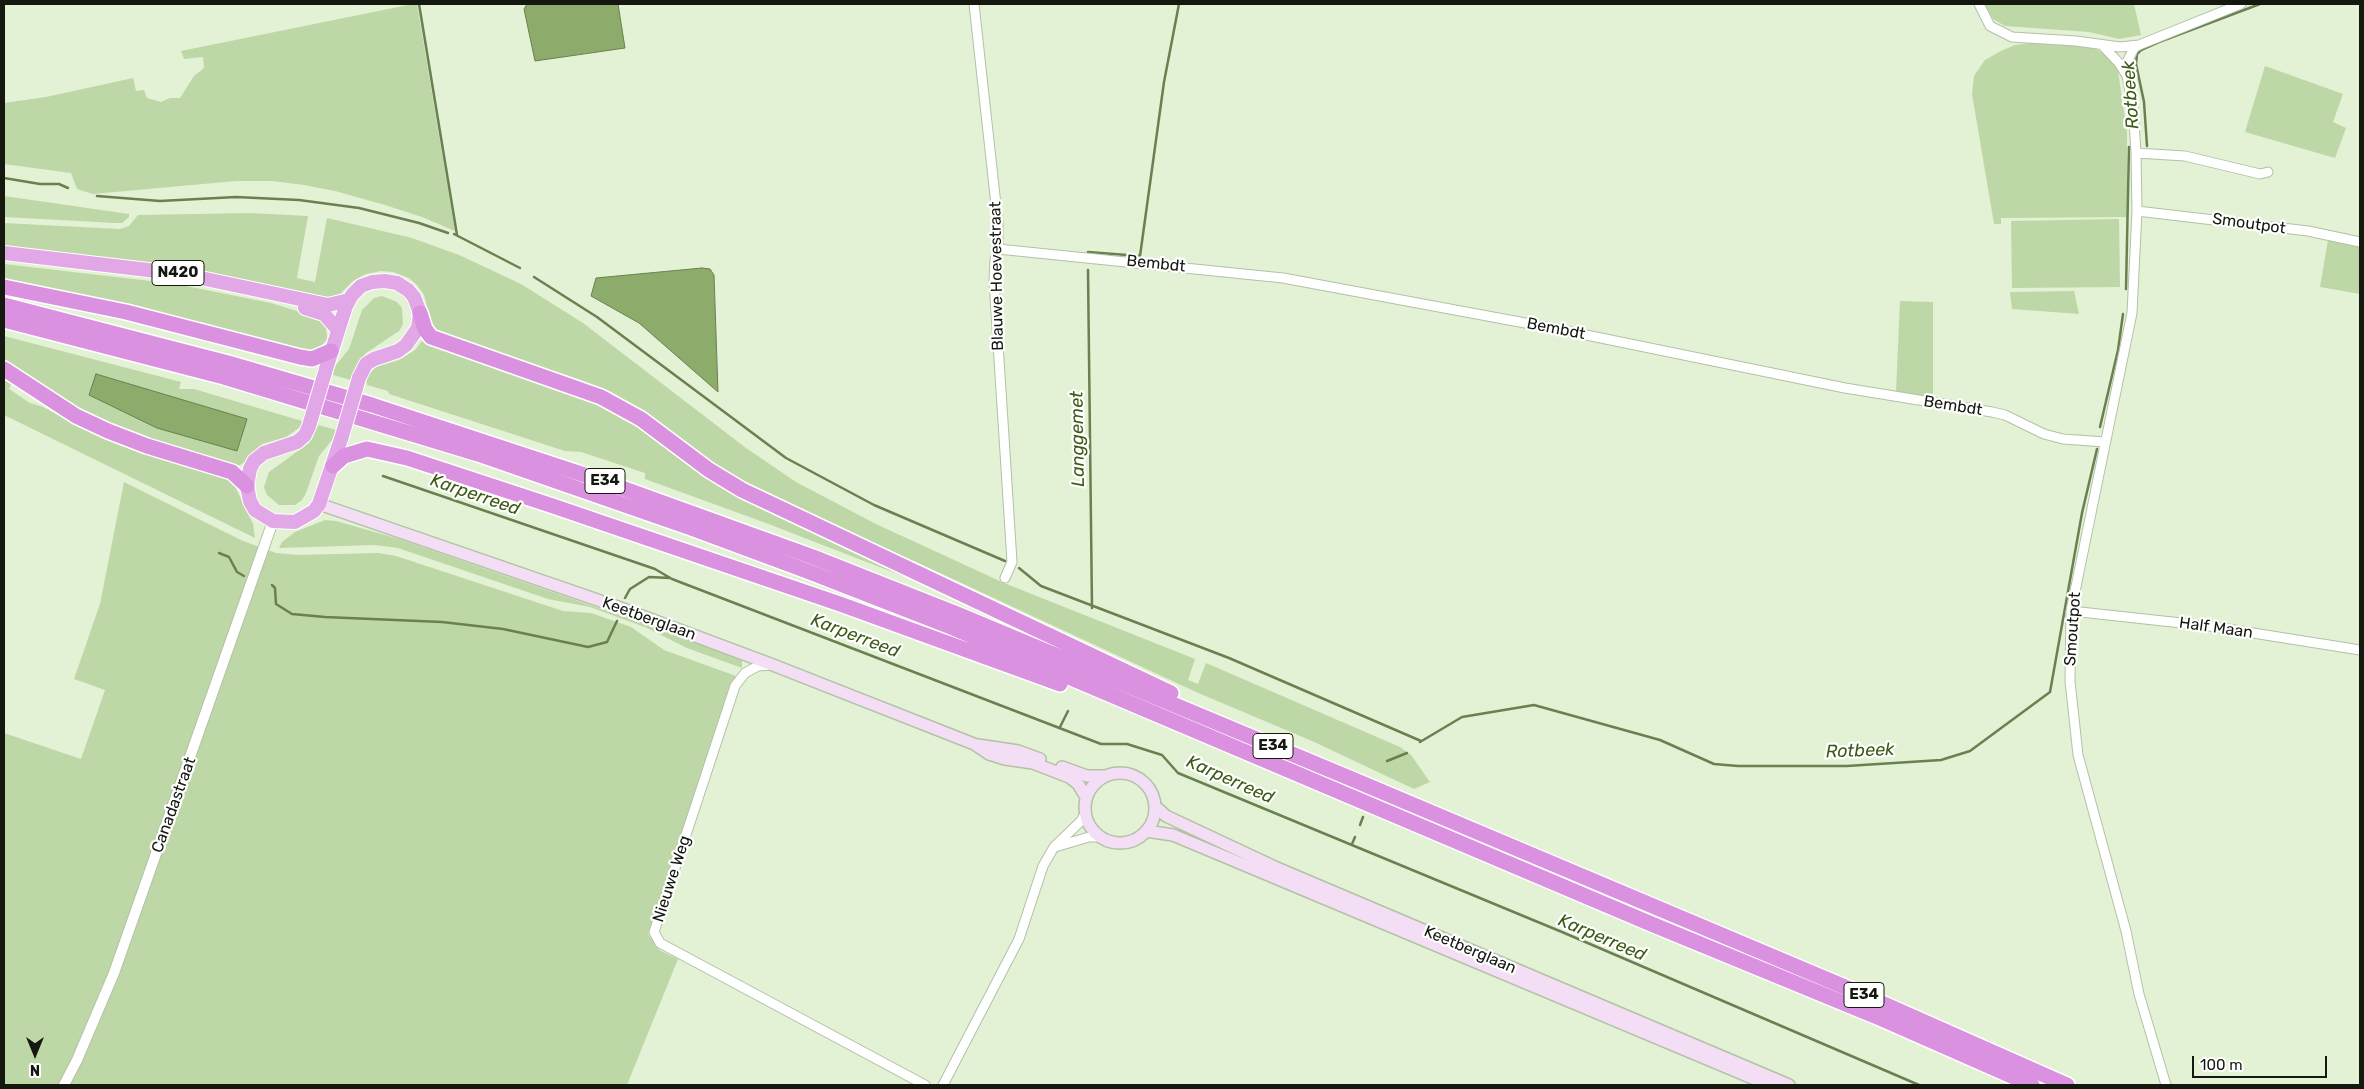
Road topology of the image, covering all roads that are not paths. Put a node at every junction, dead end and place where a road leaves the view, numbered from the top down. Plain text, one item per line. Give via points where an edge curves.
1 (974, 4) edge
2 (1979, 4) edge
3 (2241, 4) edge
4 (2139, 44) junction
5 (2102, 46) junction
6 (2127, 76) junction
7 (2136, 153) junction
8 (2268, 172) dead end
9 (2137, 211) junction
10 (2360, 242) edge
11 (998, 249) junction
12 (4, 252) edge
13 (4, 260) edge
14 (4, 287) edge
15 (349, 300) junction
16 (4, 305) edge
17 (420, 313) junction
18 (4, 320) edge
19 (338, 330) junction
20 (332, 351) junction
21 (4, 369) edge
22 (2105, 442) junction
23 (333, 466) junction
24 (247, 486) junction
25 (319, 504) junction
26 (273, 521) junction
27 (1005, 578) dead end
28 (2071, 611) junction
29 (2360, 650) edge
30 (773, 665) junction
31 (1097, 689) junction
32 (1188, 710) junction
33 (974, 744) junction
34 (1105, 776) junction
35 (1086, 797) junction
36 (1155, 806) junction
37 (1085, 814) junction
38 (1146, 831) junction
39 (1101, 837) junction
40 (1054, 847) junction
41 (64, 1085) edge
42 (925, 1085) edge
43 (943, 1085) edge
44 (1768, 1085) edge
45 (1790, 1085) edge
46 (2032, 1085) edge
47 (2067, 1085) edge
48 (2166, 1085) edge

1 - 11 street, Blauwe Hoevestraat via 998,223
2 - 5 street via 1990,26 2012,37
3 - 4 street
4 - 5 street
4 - 6 street, Smoutpot via 2128,60
5 - 6 street, Smoutpot
6 - 7 street, Smoutpot
7 - 8 street via 2185,156 2260,174
7 - 9 street, Smoutpot
9 - 10 street, Smoutpot via 2308,231
9 - 22 street, Smoutpot via 2132,313
11 - 22 street, Bembdt via 1283,278 1552,328 1845,388 1992,412 2063,440
11 - 27 street, Blauwe Hoevestraat via 994,281 1012,562
12 - 15 highway, N420 via 182,274 328,305
13 - 19 highway, N420 via 179,280 234,291 324,314
14 - 20 highway via 126,312 300,357 312,359
15 - 17 highway via 361,286 384,280 408,290
15 - 19 highway
16 - 32 highway, E34 via 267,374 597,478 813,557
17 - 23 highway, bridge via 418,328 406,345 366,364
17 - 32 highway via 431,337 601,397 641,419 709,470 742,490 1174,694
18 - 31 highway, E34 via 224,376 564,483 843,585
19 - 20 highway
20 - 24 highway, bridge via 305,436 297,442 276,447 254,461
21 - 24 highway via 76,416 147,446 232,472
22 - 28 street, Smoutpot
23 - 25 highway
23 - 31 highway via 344,456 367,449 407,458 804,592 1070,688
24 - 26 highway via 255,510
25 - 26 highway via 306,517 295,522
25 - 30 main road, Keetberglaan via 618,607
26 - 41 street, Canadastraat via 114,973
28 - 29 street, Half Maan via 2209,626
28 - 48 street, Smoutpot via 2070,680 2078,755 2126,931 2144,1014
30 - 33 main road, Keetberglaan
30 - 42 street, Nieuwe Weg via 758,666 745,673 735,686 654,932 660,943
31 - 46 highway, E34
32 - 47 highway, E34 via 1852,990
33 - 34 main road, Keetberglaan via 1018,751 1088,776
33 - 35 main road, Keetberglaan via 989,754 1033,763 1069,777
34 - 35 main road via 1093,785
34 - 36 main road via 1125,773 1138,778 1150,790
35 - 37 main road
36 - 38 main road via 1153,819
36 - 45 main road, Keetberglaan via 1166,816 1277,868
37 - 39 main road via 1090,827
37 - 40 street
38 - 39 main road via 1127,842 1113,842
38 - 44 main road, Keetberglaan via 1173,835
39 - 40 street
40 - 43 street via 1043,866 1019,939

